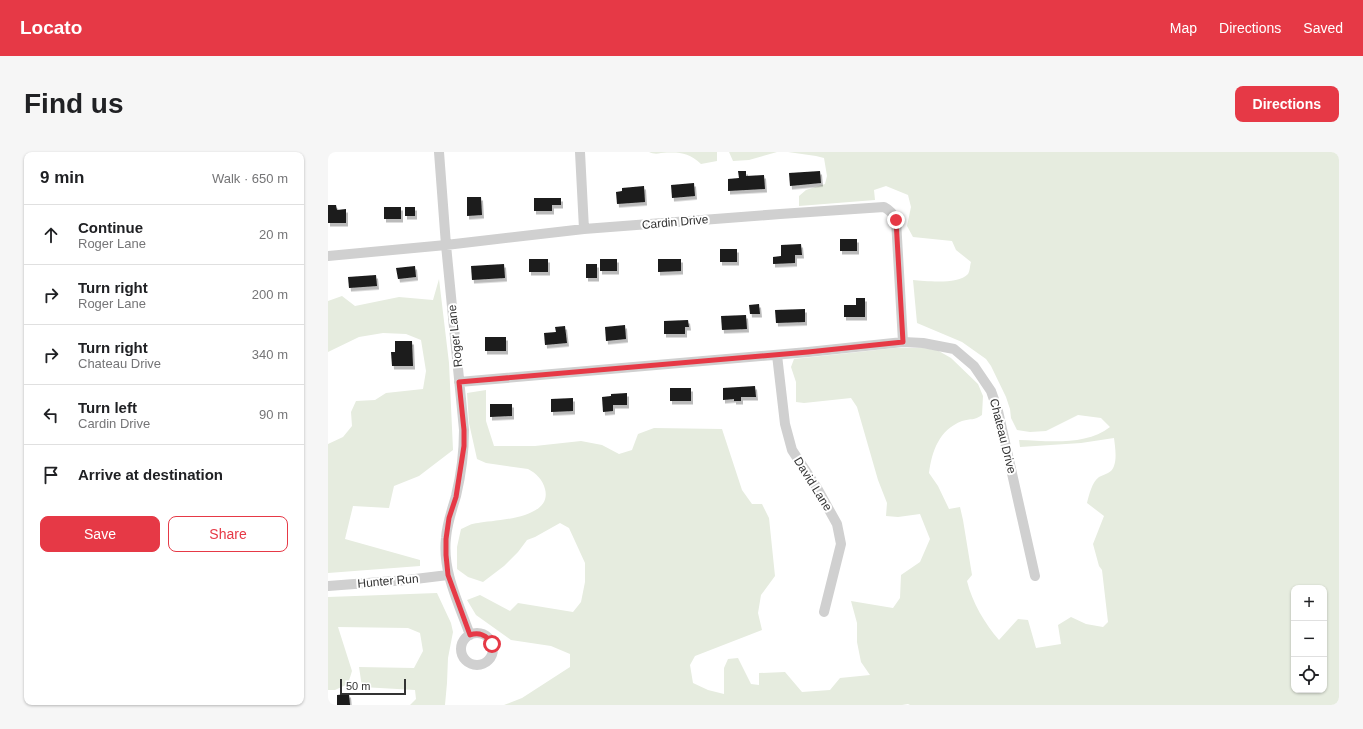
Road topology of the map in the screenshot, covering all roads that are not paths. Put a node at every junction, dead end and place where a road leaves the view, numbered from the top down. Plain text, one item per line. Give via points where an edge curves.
1 (439, 152) edge
2 (580, 152) edge
3 (584, 229) junction
4 (446, 245) junction
5 (328, 256) edge
6 (903, 342) junction
7 (777, 355) junction
8 (459, 382) junction
9 (448, 575) junction
10 (1035, 576) dead end
11 (328, 586) edge
12 (824, 612) dead end
13 (470, 635) dead end

1 - 4 street, Roger Lane
2 - 3 street
3 - 4 street, Cardin Drive
3 - 6 street, Cardin Drive via 884,207 896,220
4 - 5 street, Cardin Drive
4 - 8 street, Roger Lane
6 - 7 street, Chateau Drive
6 - 10 street, Chateau Drive via 923,342 954,349 974,366 991,391 998,411
7 - 8 street, Chateau Drive
7 - 12 street, David Lane via 785,424 792,450 837,524 841,544
8 - 9 street, Roger Lane via 464,446 446,539
9 - 11 street, Hunter Run
9 - 13 street, Roger Lane

